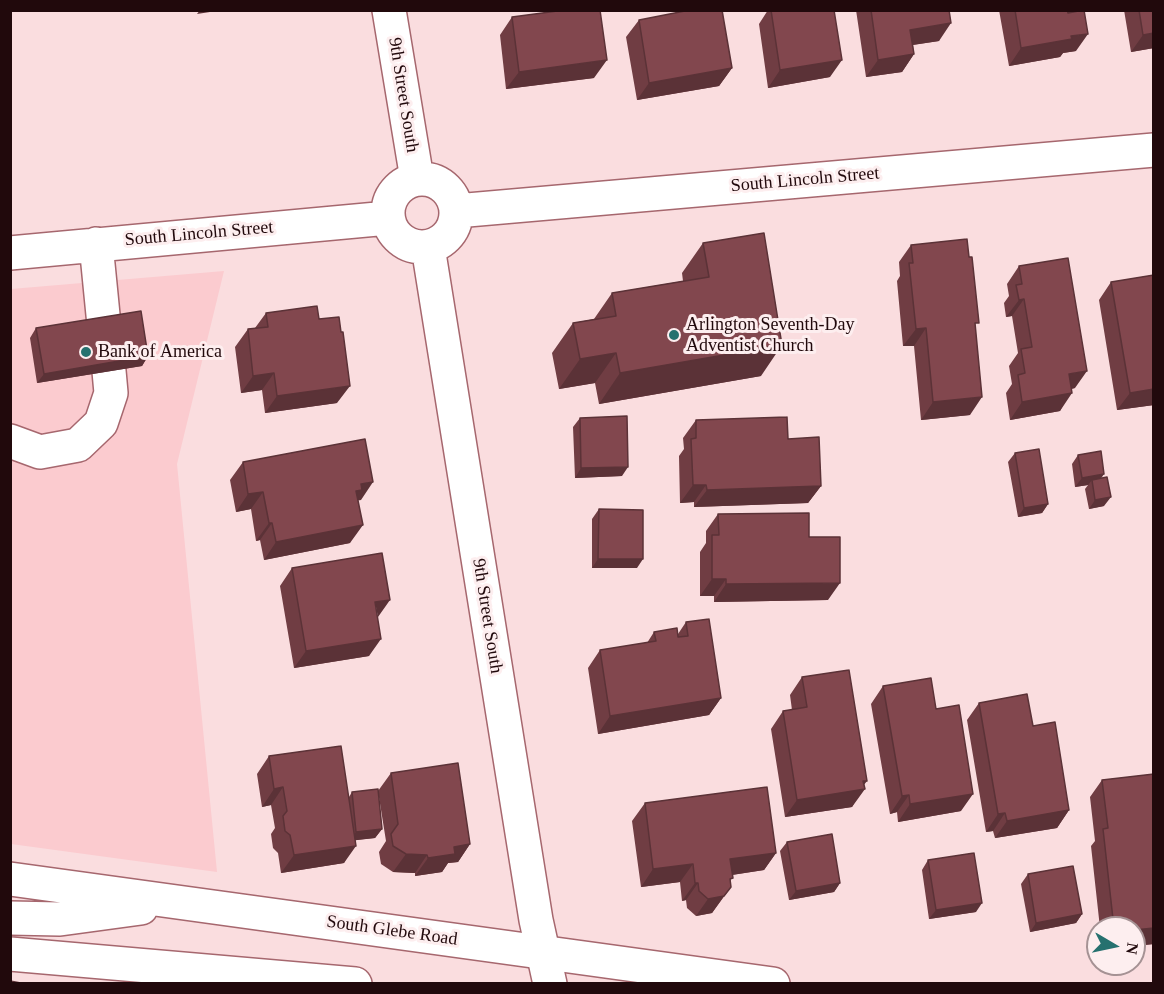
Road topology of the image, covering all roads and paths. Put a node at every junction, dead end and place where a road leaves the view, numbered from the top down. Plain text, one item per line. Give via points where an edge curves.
1 (389, 10) edge
2 (1154, 150) edge
3 (417, 179) junction
4 (456, 211) junction
5 (388, 218) junction
6 (96, 244) junction
7 (428, 247) junction
8 (10, 253) edge
9 (104, 325) edge
10 (109, 371) edge
11 (10, 441) edge
12 (10, 879) edge
13 (185, 902) junction
14 (10, 918) edge
15 (543, 952) junction
16 (10, 954) edge
17 (306, 981) edge
18 (355, 984) edge
19 (550, 984) edge
20 (773, 984) edge

1 - 3 street, 9th Street South
2 - 4 street, South Lincoln Street
3 - 4 street via 428,179 447,190
3 - 5 street via 407,182 392,197
4 - 7 street via 456,221 446,238
5 - 6 street, South Lincoln Street
5 - 7 street via 397,237 416,247
6 - 8 street, South Lincoln Street
6 - 9 street
7 - 15 street, 9th Street South
10 - 11 street via 111,393 101,423 78,445 40,452
12 - 13 street, South Glebe Road
13 - 14 street via 60,919
13 - 15 street, South Glebe Road
15 - 19 street, 9th Street South
15 - 20 street, South Glebe Road
16 - 17 street
17 - 18 street

